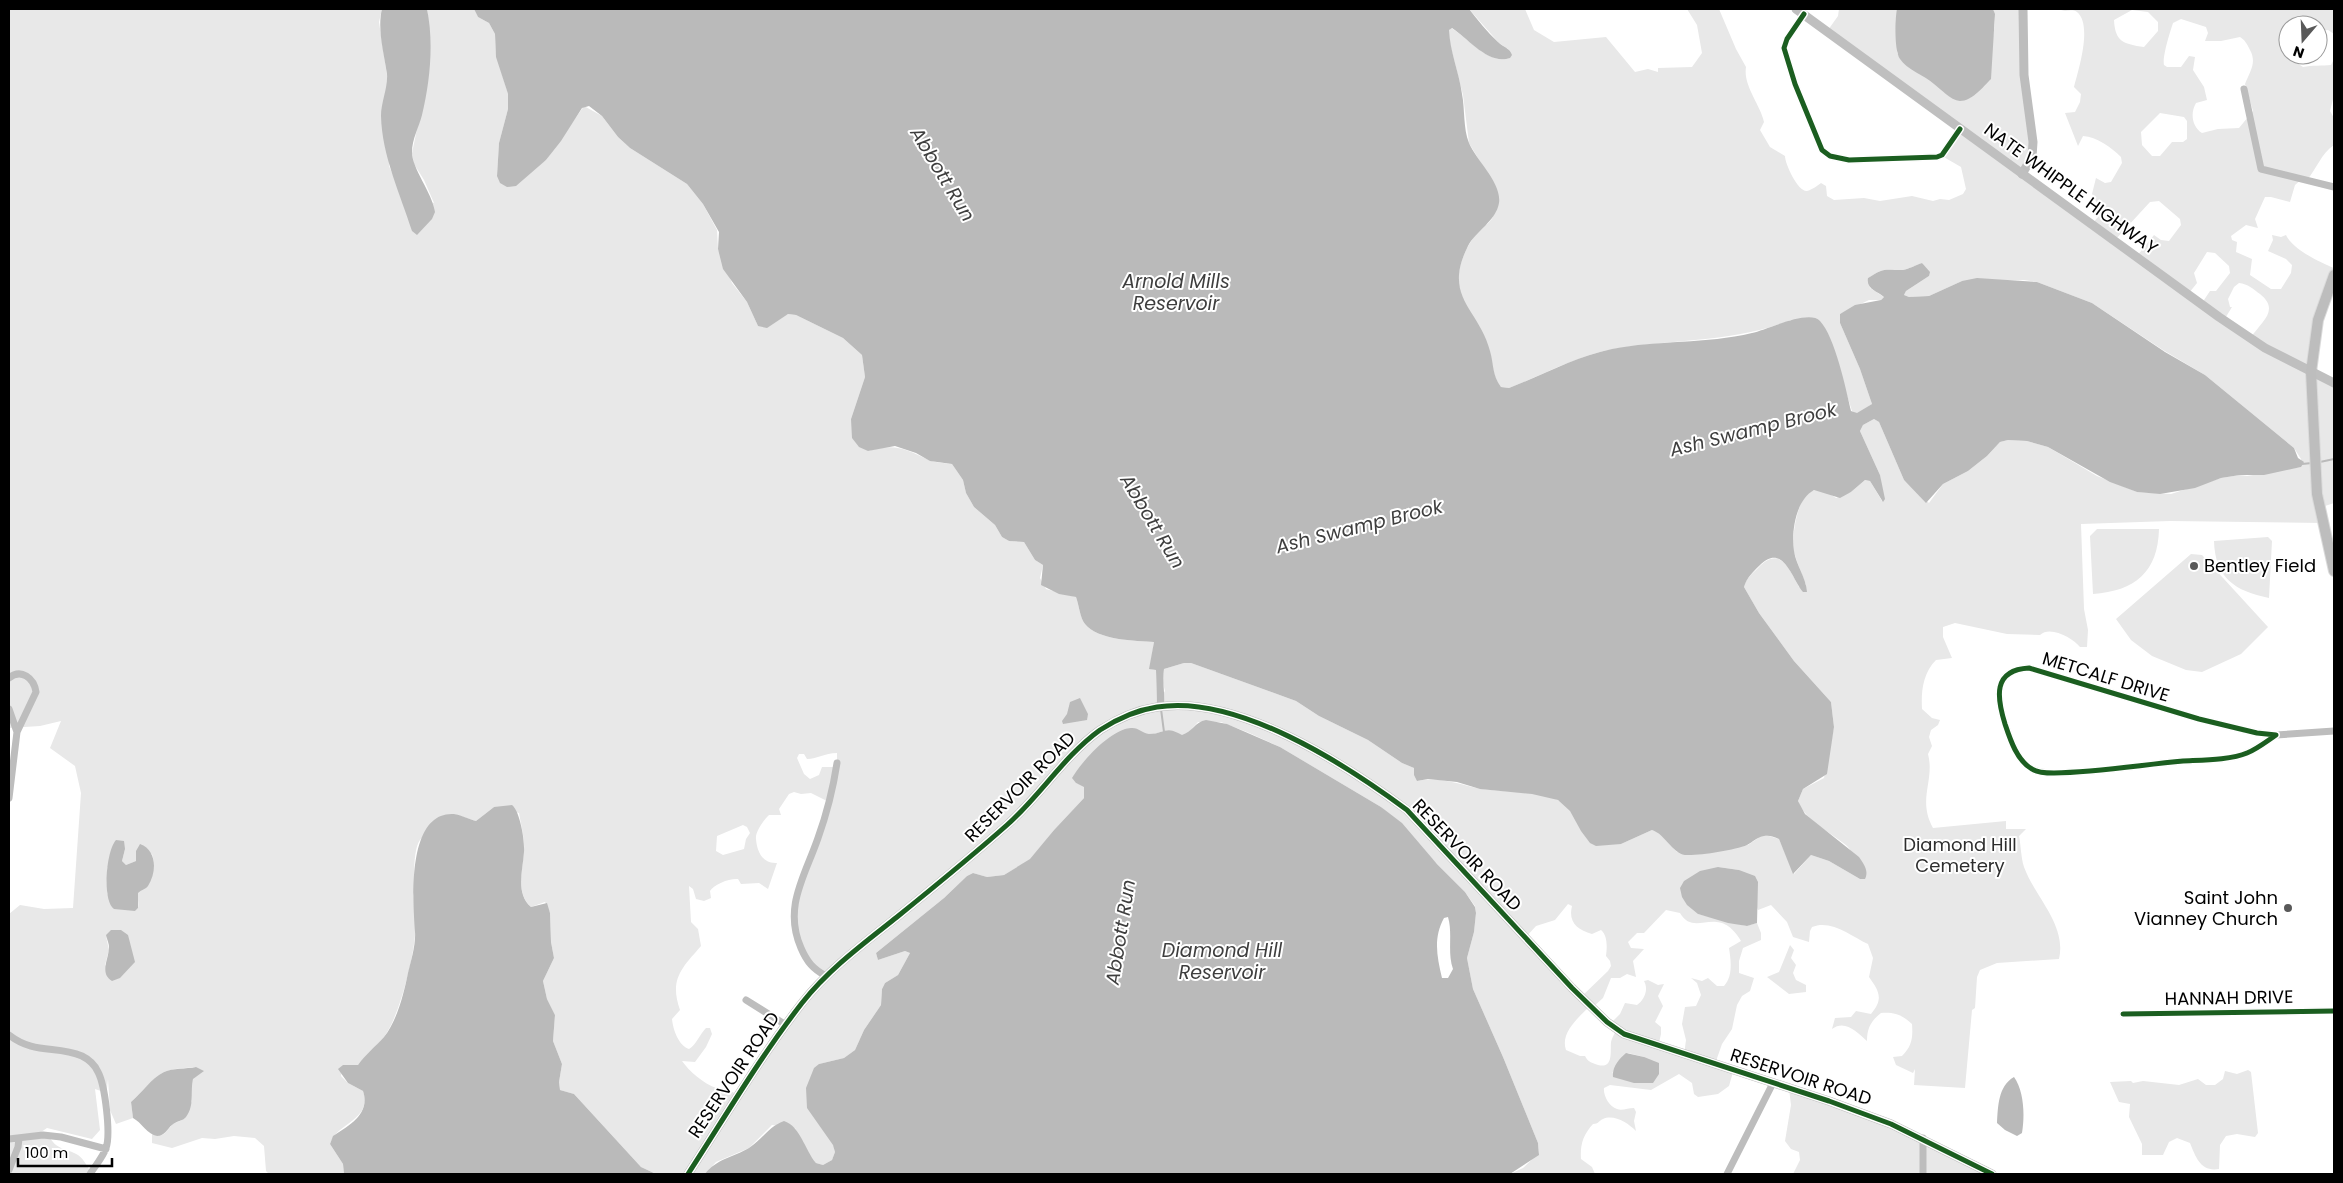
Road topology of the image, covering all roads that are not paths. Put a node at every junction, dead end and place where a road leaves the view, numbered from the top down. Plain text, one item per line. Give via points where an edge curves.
1 (2023, 9) edge
2 (1800, 12) edge
3 (2244, 89) dead end
4 (1960, 129) junction
5 (2022, 174) junction
6 (2334, 187) edge
7 (2334, 275) edge
8 (2311, 372) junction
9 (2334, 383) edge
10 (2334, 571) edge
11 (9, 678) edge
12 (9, 709) edge
13 (2334, 731) edge
14 (16, 732) junction
15 (2276, 734) junction
16 (836, 763) dead end
17 (9, 798) edge
18 (826, 976) junction
19 (746, 1000) dead end
20 (2334, 1011) edge
21 (2123, 1014) dead end
22 (786, 1025) junction
23 (9, 1035) edge
24 (1773, 1083) junction
25 (1923, 1138) junction
26 (9, 1139) edge
27 (19, 1139) junction
28 (106, 1149) junction
29 (9, 1170) edge
30 (90, 1174) edge
31 (688, 1174) edge
32 (1727, 1174) edge
33 (1923, 1174) edge
34 (1992, 1174) edge

1 - 5 street via 2025,88 2033,142 2032,157
2 - 4 main road, NATE WHIPPLE HIGHWAY
2 - 4 street via 1784,48 1822,150 1830,156 1849,160 1937,157 1942,155
3 - 6 street via 2261,169
4 - 5 main road, NATE WHIPPLE HIGHWAY
5 - 8 main road, NATE WHIPPLE HIGHWAY via 2219,317 2265,348
7 - 8 main road via 2318,320
8 - 9 main road, NATE WHIPPLE HIGHWAY
8 - 10 main road via 2318,506
11 - 14 street via 19,674 27,676 35,685 34,698
12 - 14 street
13 - 15 street, METCALF DRIVE
14 - 17 street
15 - 15 street, METCALF DRIVE via 2256,733 2199,719 2029,668 2009,672 1999,689 2000,709 2015,748 2023,762 2042,772 2084,771 2246,754
16 - 18 street via 831,798 807,862 793,912 797,939 807,960 817,972
18 - 22 street, RESERVOIR ROAD
18 - 24 street, RESERVOIR ROAD via 1009,823 1087,740 1115,722 1155,707 1197,706 1242,717 1289,737 1369,782 1407,810 1572,988 1624,1034
19 - 22 street
20 - 21 street, HANNAH DRIVE
22 - 31 street, RESERVOIR ROAD
23 - 28 street via 28,1046 71,1053 92,1063 102,1084 108,1138
24 - 25 street, RESERVOIR ROAD
24 - 32 street
25 - 33 street
25 - 34 street, RESERVOIR ROAD
26 - 27 street
27 - 28 street via 43,1135 61,1137
27 - 29 street
28 - 30 street

